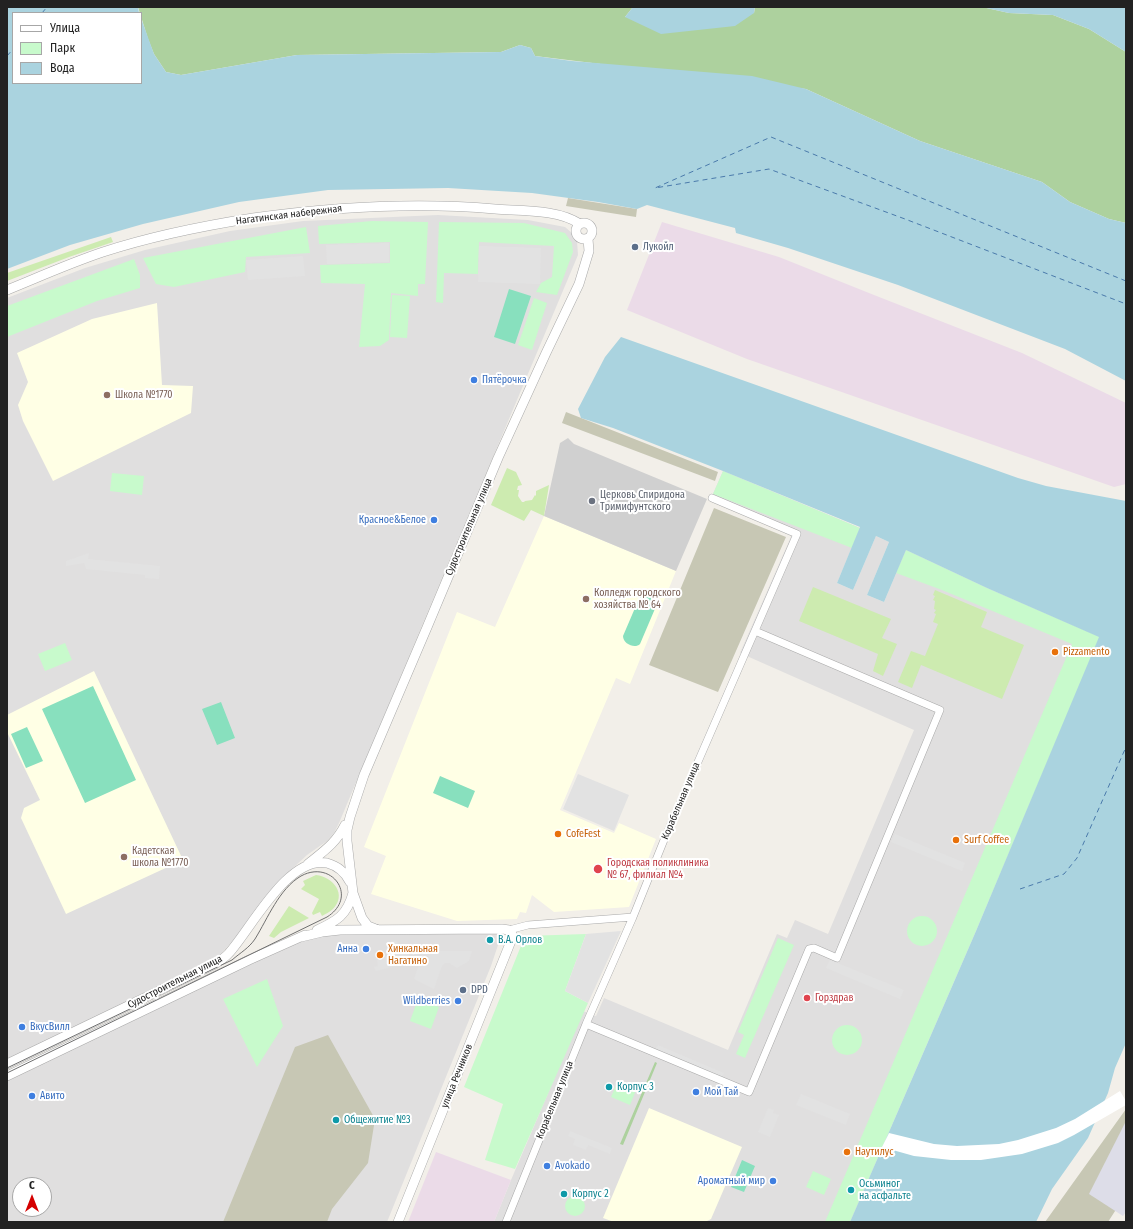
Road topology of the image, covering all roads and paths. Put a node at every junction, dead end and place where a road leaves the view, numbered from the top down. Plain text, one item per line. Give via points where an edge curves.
1 (580, 224) joint
2 (7, 290) edge
3 (712, 498) dead end
4 (754, 631) junction
5 (350, 817) junction
6 (304, 867) junction
7 (352, 889) junction
8 (633, 917) junction
9 (378, 930) junction
10 (509, 930) junction
11 (301, 937) junction
12 (235, 946) junction
13 (248, 960) junction
14 (586, 1024) junction
15 (7, 1064) edge
16 (7, 1076) edge
17 (398, 1222) edge
18 (506, 1222) edge

1 - 2 street, Нагатинская набережная via 573,219 549,214 444,206 292,212 149,238 77,261
1 - 5 street, Судостроительная улица via 576,230 577,235 583,240 588,239 590,251 579,284 498,458 364,775
3 - 4 street, Корабельная улица via 797,534
4 - 8 street, Корабельная улица
4 - 14 street via 940,710 837,958 809,949 749,1092
5 - 6 street via 334,843
5 - 7 street via 347,841
6 - 7 street, Судостроительная улица via 322,862 331,864 343,872
6 - 12 street, Судостроительная улица via 268,900
7 - 9 street via 362,918 368,926
7 - 11 street via 350,903 339,918
8 - 10 street via 528,925
8 - 14 street, Корабельная улица
9 - 10 street
9 - 11 street via 340,930
10 - 17 street, улица Речников via 513,936 512,940
11 - 13 street, Судостроительная улица
12 - 13 street via 238,957
12 - 15 street, Судостроительная улица via 228,955 214,964
13 - 16 street, Судостроительная улица
14 - 18 street, Корабельная улица

